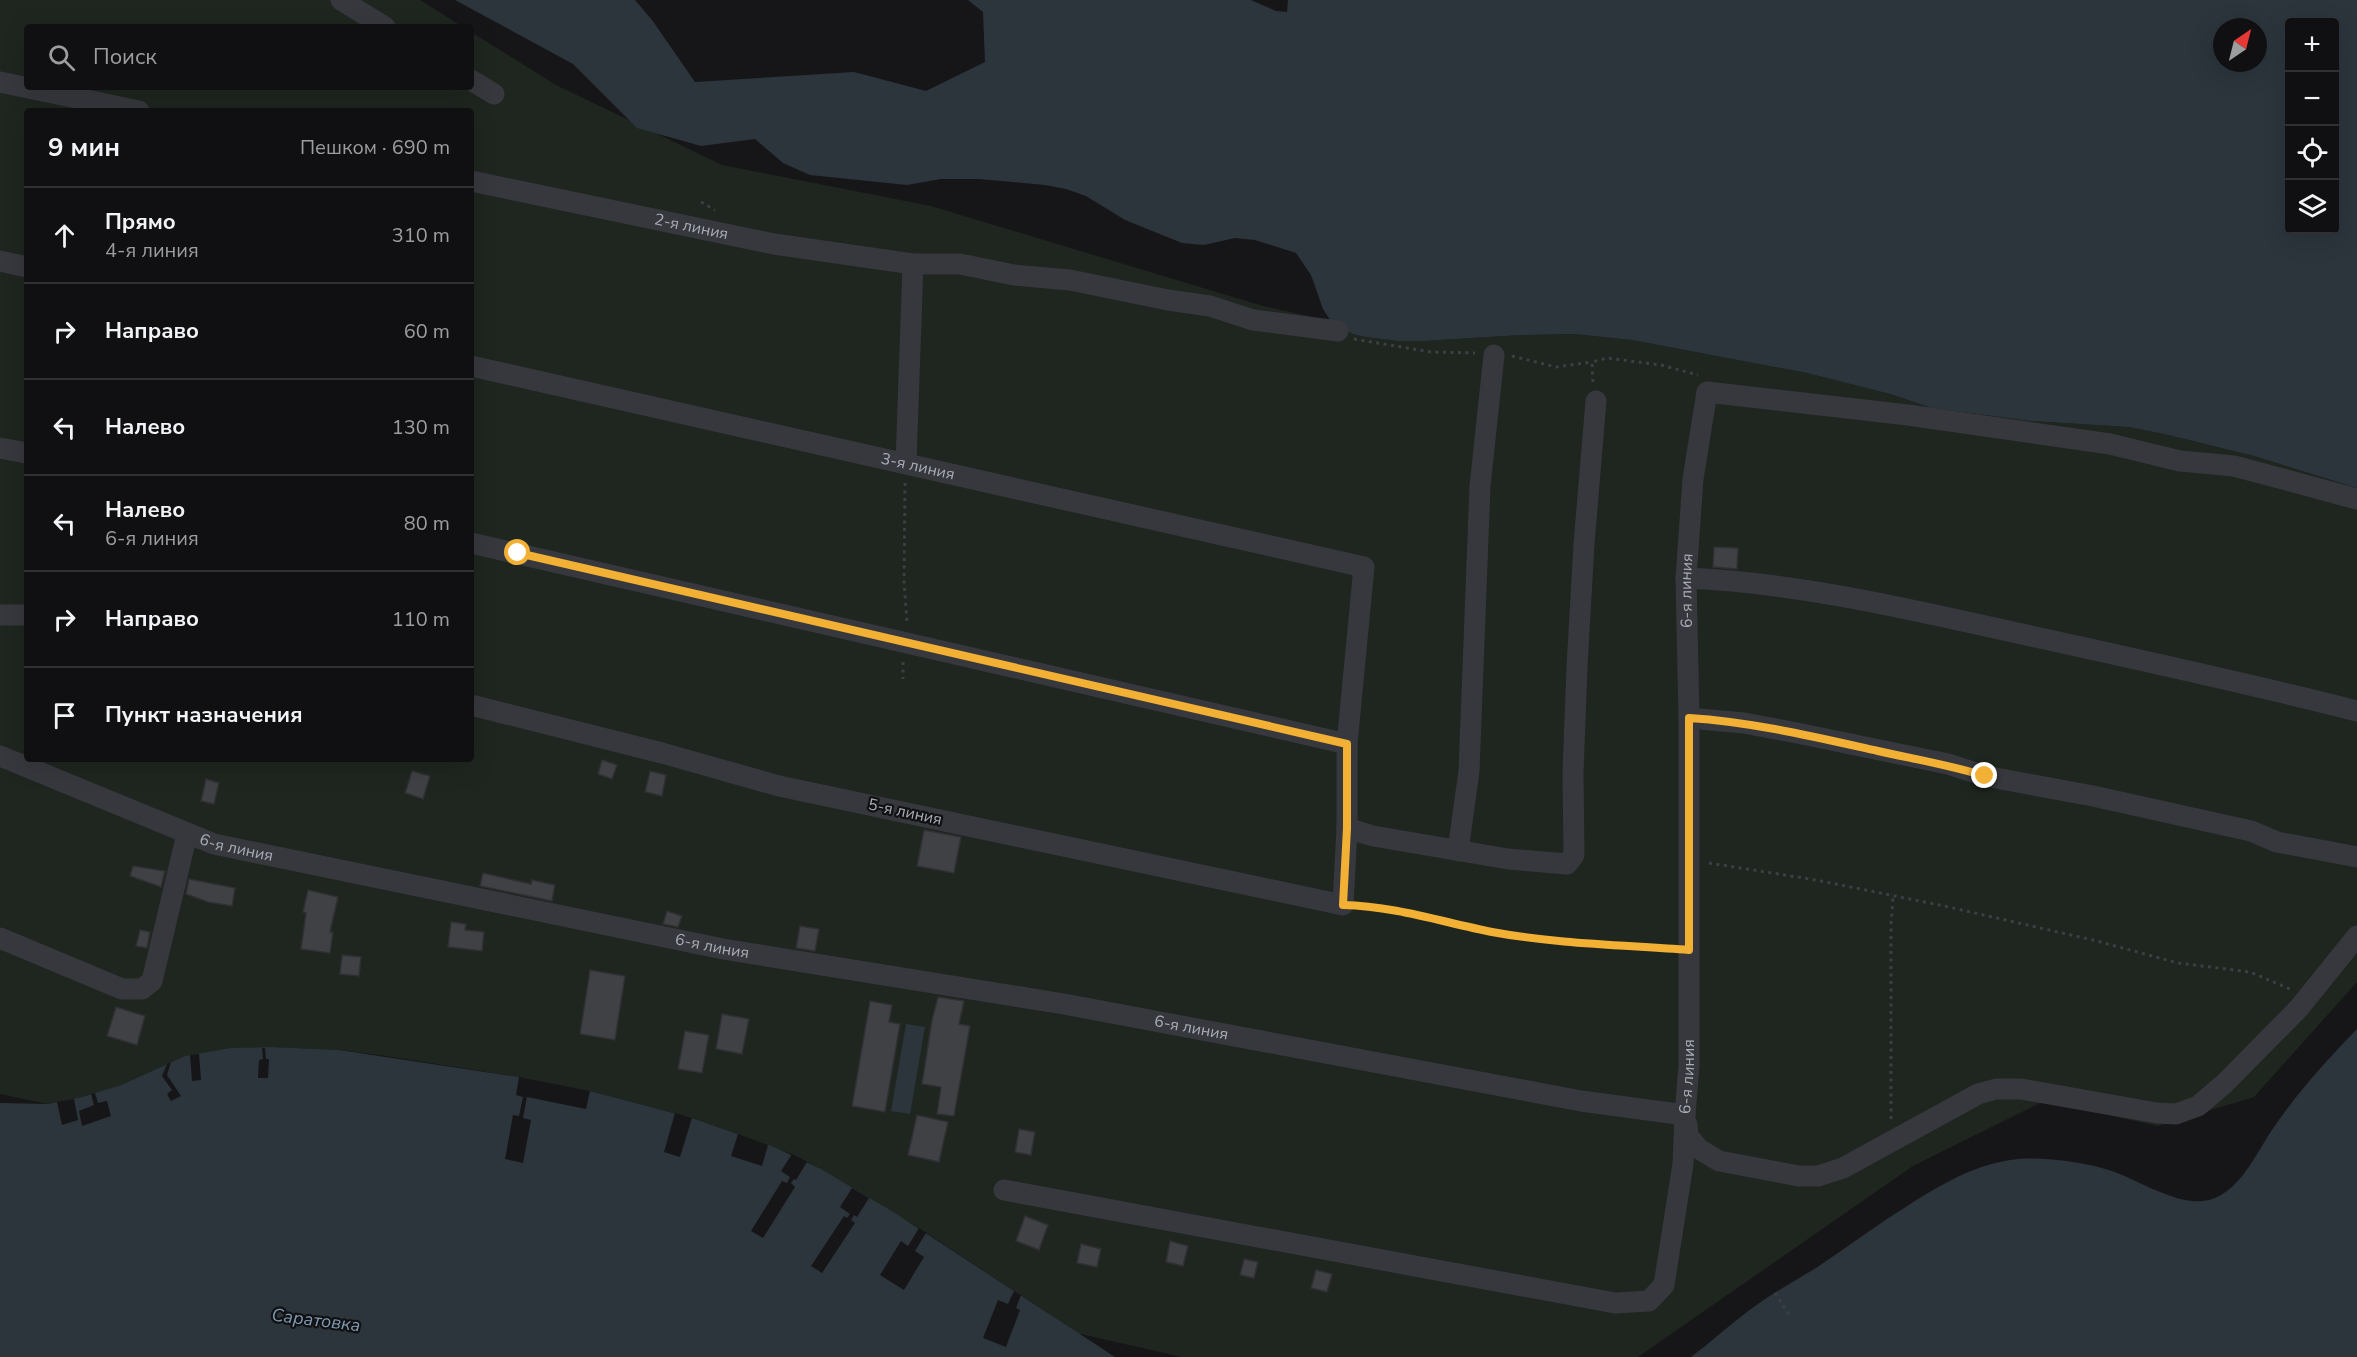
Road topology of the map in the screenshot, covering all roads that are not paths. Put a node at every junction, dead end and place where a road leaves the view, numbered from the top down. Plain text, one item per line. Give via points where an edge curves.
1 (341, 0) edge
2 (380, 24) edge
3 (0, 82) edge
4 (474, 82) edge
5 (24, 87) edge
6 (38, 90) edge
7 (494, 94) dead end
8 (125, 108) edge
9 (474, 182) edge
10 (0, 261) edge
11 (913, 264) junction
12 (24, 266) edge
13 (1338, 331) road end
14 (1494, 355) road end
15 (474, 367) edge
16 (1596, 400) road end
17 (0, 448) edge
18 (24, 452) edge
19 (906, 463) junction
20 (2357, 499) edge
21 (474, 544) edge
22 (1686, 578) junction
23 (0, 615) edge
24 (24, 615) edge
25 (474, 706) edge
26 (2357, 711) edge
27 (1689, 718) junction
28 (1347, 744) junction
29 (0, 756) edge
30 (1347, 828) junction
31 (188, 834) junction
32 (1458, 851) junction
33 (2357, 857) edge
34 (2357, 936) edge
35 (0, 938) edge
36 (1685, 1115) junction
37 (1004, 1190) dead end

1 - 2 lane
3 - 5 lane
4 - 7 lane
6 - 8 lane
9 - 11 lane, 2-я линия via 774,244
10 - 12 lane
11 - 13 lane, 2-я линия via 960,264 1014,275 1070,280 1209,306 1253,320
11 - 19 lane
14 - 32 lane via 1480,486 1469,771
15 - 19 lane, 3-я линия
16 - 32 lane via 1577,679 1574,855 1567,864 1547,864
17 - 18 lane
19 - 28 lane, 3-я линия via 1364,567
20 - 22 lane, 6-я линия via 2234,466 2180,461 2110,444 1707,392 1693,479
21 - 28 lane
22 - 26 lane via 1741,580 1872,601
22 - 27 lane, 6-я линия
23 - 24 lane
25 - 30 lane, 5-я линия via 779,786 1343,905
27 - 33 lane via 1744,723 1948,764 1985,776 2093,796 2251,831 2277,842
27 - 36 lane, 6-я линия via 1689,1066
28 - 30 lane
29 - 31 lane, 6-я линия
30 - 32 lane
31 - 35 lane via 152,981 142,989 122,989
31 - 36 lane, 6-я линия via 214,844 723,949 1064,1004 1581,1101
34 - 36 lane via 2308,996 2225,1083 2198,1106 2176,1114 2021,1089 1996,1089 1978,1094 1843,1168 1818,1176 1719,1161 1699,1149 1688,1136
36 - 37 lane via 1683,1164 1664,1286 1649,1301 1615,1303

